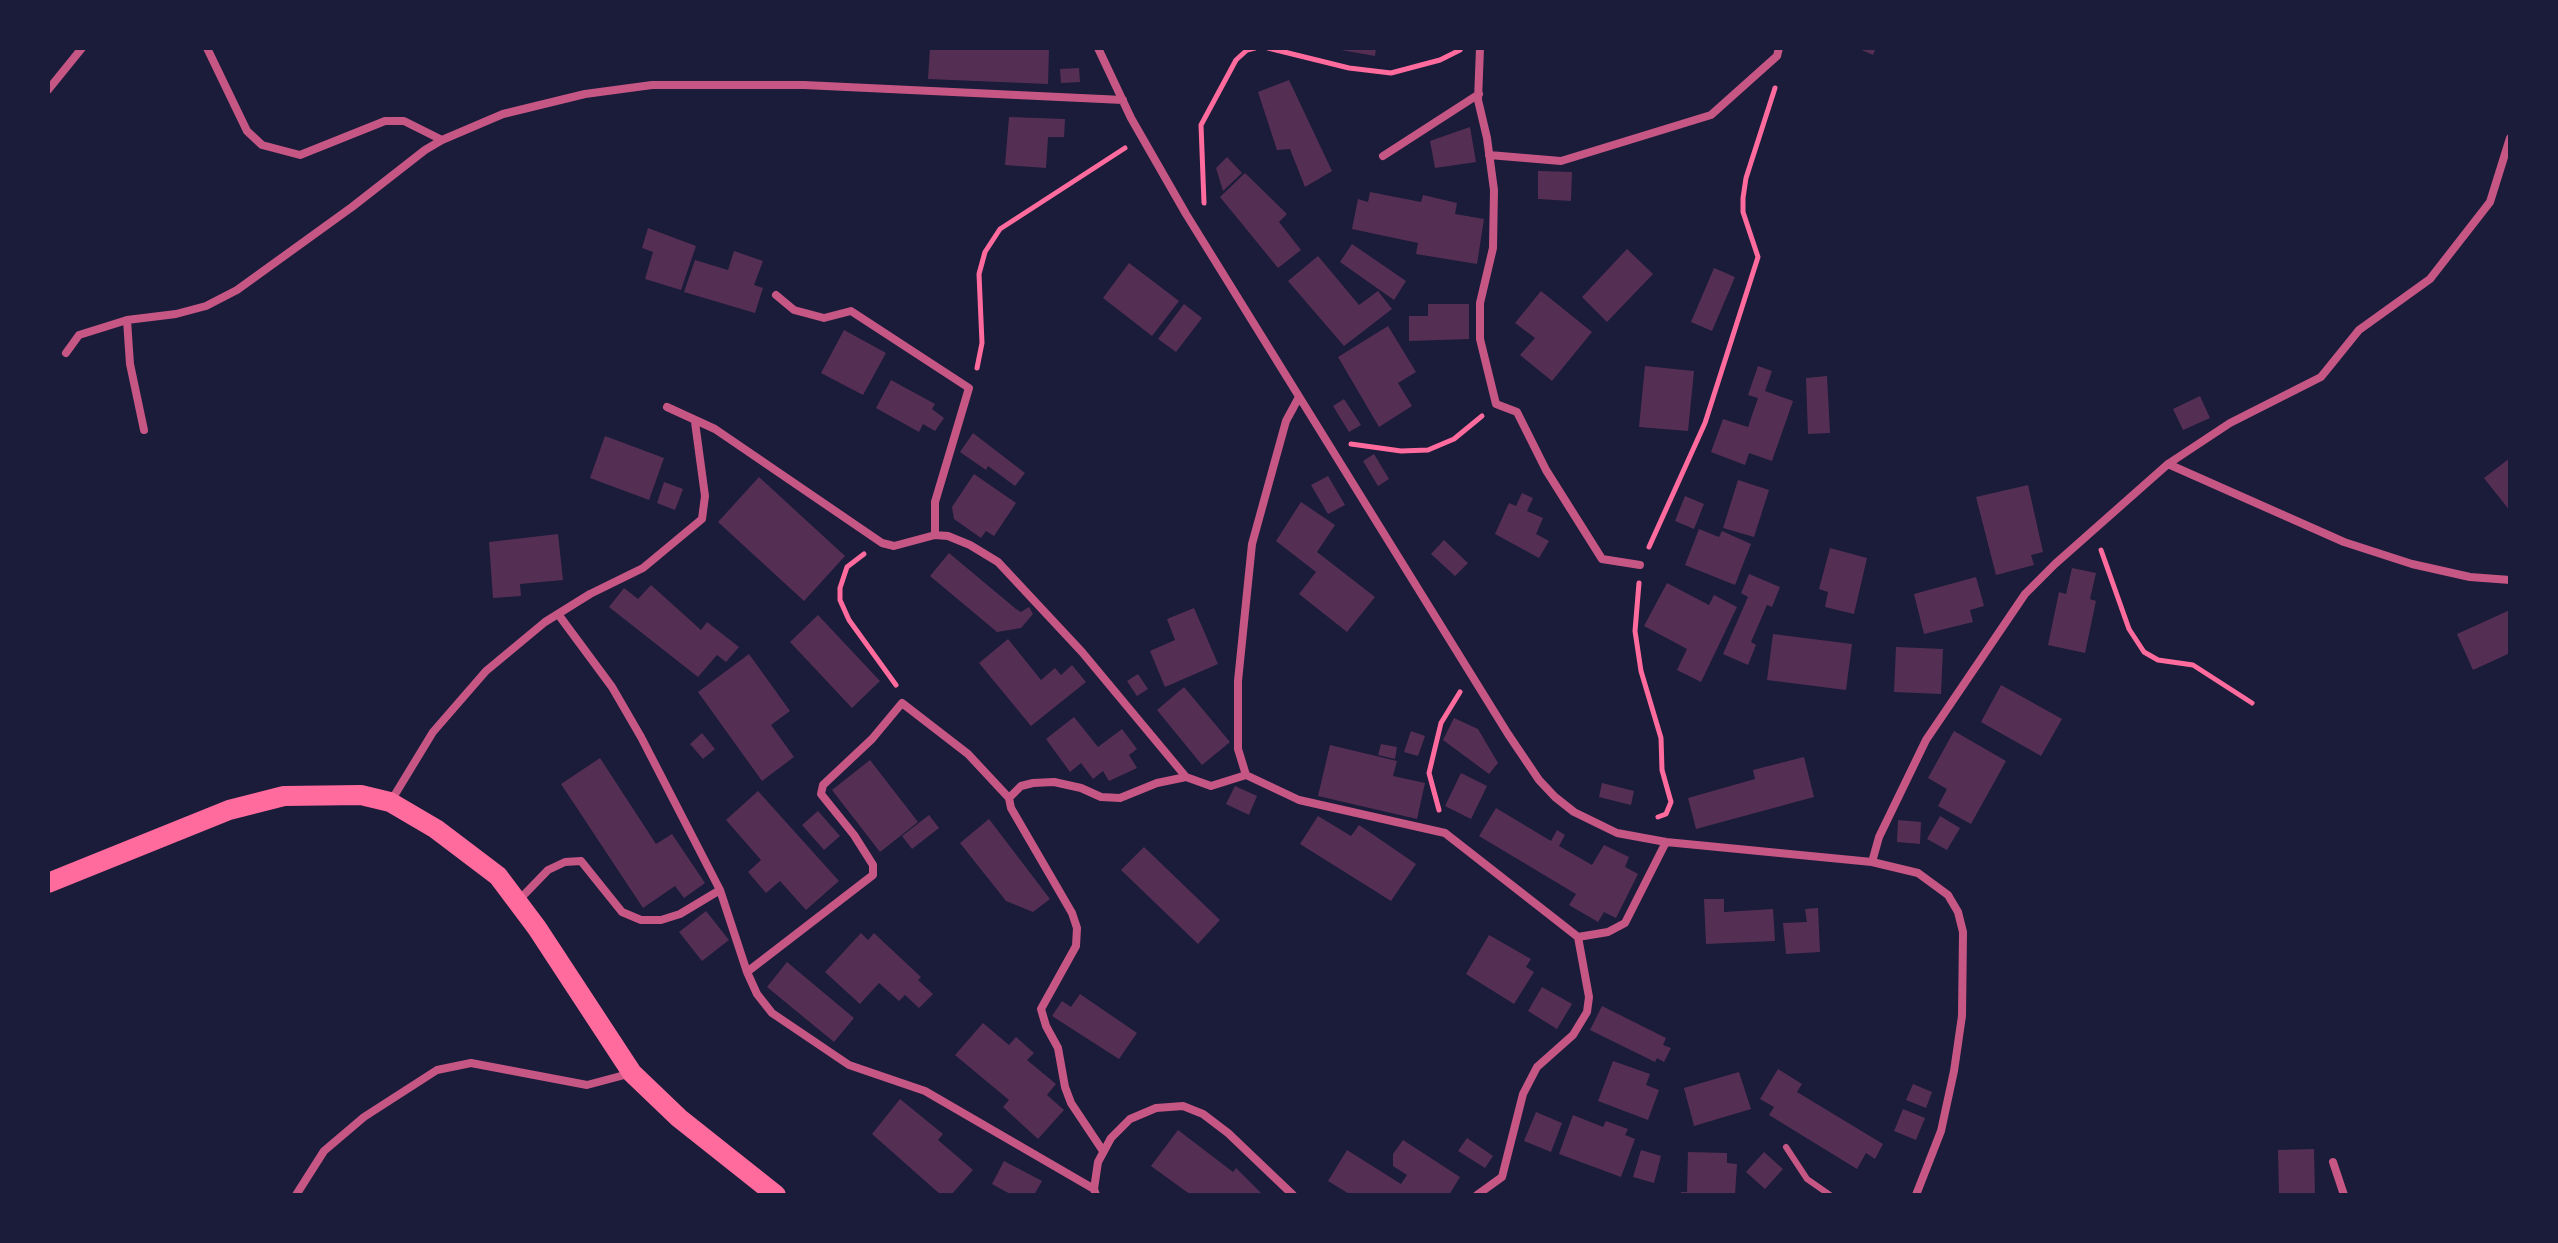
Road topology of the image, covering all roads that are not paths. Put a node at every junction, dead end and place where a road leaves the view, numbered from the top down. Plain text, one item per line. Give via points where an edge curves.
1 (82, 48) edge
2 (207, 48) edge
3 (1098, 48) edge
4 (1480, 48) edge
5 (1778, 52) edge
6 (48, 90) edge
7 (1479, 94) junction
8 (1123, 100) junction
9 (2510, 138) edge
10 (442, 140) junction
11 (1489, 155) junction
12 (1383, 156) dead end
13 (776, 295) dead end
14 (127, 320) junction
15 (66, 353) dead end
16 (1299, 397) junction
17 (667, 407) dead end
18 (695, 422) junction
19 (144, 430) dead end
20 (2168, 464) junction
21 (935, 535) junction
22 (1640, 565) road end
23 (2510, 580) edge
24 (558, 614) junction
25 (1246, 775) junction
26 (1186, 777) junction
27 (1009, 798) junction
28 (390, 802) junction
29 (1666, 842) junction
30 (1872, 862) junction
31 (48, 883) edge
32 (720, 890) junction
33 (517, 902) junction
34 (1578, 937) junction
35 (747, 972) junction
36 (632, 1073) junction
37 (1786, 1147) dead end
38 (1103, 1151) junction
39 (2333, 1162) dead end
40 (1095, 1192) edge
41 (296, 1195) edge
42 (776, 1195) edge
43 (1293, 1195) edge
44 (1477, 1195) edge
45 (1830, 1195) edge
46 (1916, 1195) edge
47 (2344, 1195) edge

1 - 6 street
2 - 10 street via 247,131 262,145 300,155 385,121 404,121
3 - 8 street
4 - 7 street
5 - 11 street via 1711,115 1561,161
7 - 11 street
7 - 12 street
8 - 10 street via 804,85 652,85 503,114
8 - 16 street
9 - 20 street via 2490,202 2430,279 2359,330 2321,377 2230,423
10 - 14 street via 237,290 206,306
11 - 22 street via 1493,248 1480,303 1480,339 1496,404 1517,412 1602,559
13 - 21 street via 794,310 824,318 851,311 969,388 935,502
14 - 15 street via 79,335
14 - 19 street
16 - 25 street via 1286,421 1252,544 1238,681 1238,749
16 - 29 street via 1539,780 1600,826
17 - 18 street
18 - 21 street via 715,429 882,543 894,546
18 - 24 street via 705,496 702,519 643,568
20 - 23 street via 2344,542 2470,577
20 - 30 street via 2025,594 1926,740
21 - 26 street via 970,545 998,562
24 - 28 street via 486,671 433,732
24 - 32 street via 612,687
25 - 26 street via 1211,786
25 - 34 street via 1299,800 1445,833
26 - 27 street via 1120,798 1054,782 1021,786
27 - 35 street via 968,754 902,703 823,785 821,794 854,835 873,865 873,875
27 - 38 street via 1077,928 1076,946 1041,1009 1058,1048 1071,1103
28 - 31 main road via 361,795 284,796 229,810
28 - 33 main road via 498,876
29 - 30 street
29 - 34 street via 1625,923
30 - 46 street via 1918,873 1935,883 1958,912 1963,932 1962,1016 1954,1071 1941,1131
32 - 33 street via 680,914 641,920 622,912 581,861 573,861 548,870
32 - 35 street
33 - 36 main road
34 - 44 street via 1587,1012 1573,1035 1537,1067 1523,1094 1502,1177
35 - 40 street via 772,1013 830,1054 925,1091
36 - 41 street via 587,1085 471,1063 437,1070 364,1117 324,1151
36 - 42 main road
37 - 45 lane via 1807,1179
38 - 40 street
38 - 43 street via 1130,1119 1156,1108 1183,1106 1228,1133
39 - 47 street

